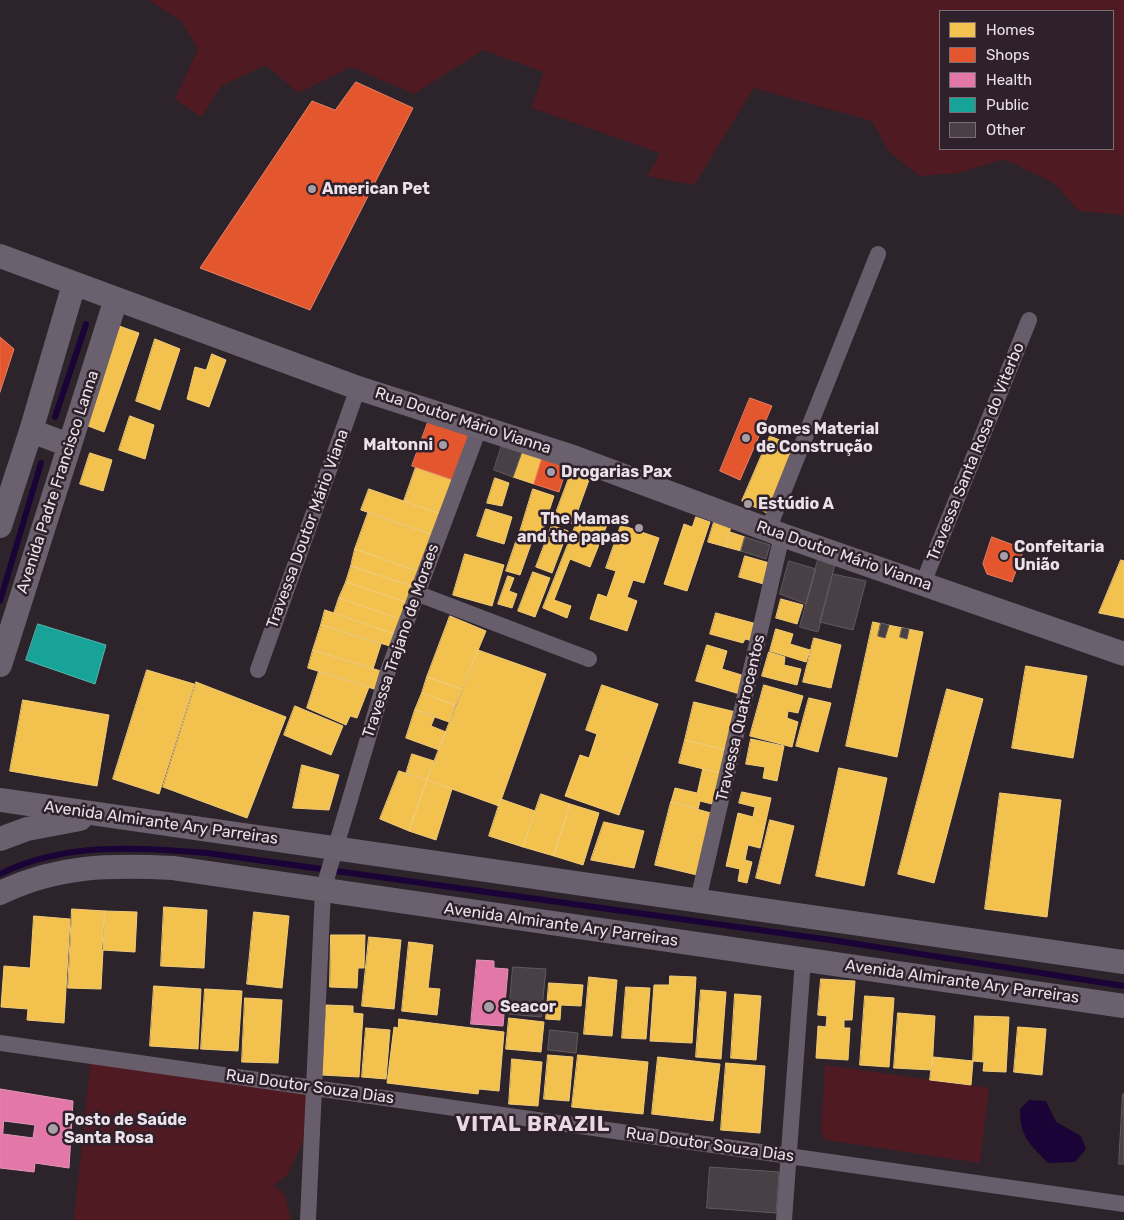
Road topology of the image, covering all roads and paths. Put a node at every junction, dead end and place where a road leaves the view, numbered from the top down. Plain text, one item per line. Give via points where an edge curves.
1 (878, 254) dead end
2 (0, 256) edge
3 (74, 284) junction
4 (116, 299) junction
5 (1029, 320) dead end
6 (358, 388) junction
7 (480, 426) junction
8 (31, 431) junction
9 (69, 446) junction
10 (0, 526) edge
11 (775, 533) junction
12 (924, 584) junction
13 (416, 594) junction
14 (1124, 654) edge
15 (589, 659) dead end
16 (0, 665) edge
17 (258, 670) dead end
18 (0, 800) edge
19 (96, 816) junction
20 (0, 839) edge
21 (333, 853) junction
22 (324, 884) junction
23 (0, 893) edge
24 (698, 900) junction
25 (803, 960) junction
26 (1124, 962) edge
27 (1124, 1006) edge
28 (0, 1042) edge
29 (314, 1088) junction
30 (789, 1156) junction
31 (1124, 1204) edge
32 (308, 1220) edge
33 (784, 1220) edge

1 - 11 street, Travessa Quatrocentos
2 - 3 street, Rua Doutor Mário Vianna
3 - 4 street, Rua Doutor Mário Vianna
3 - 8 street
4 - 6 street, Rua Doutor Mário Vianna
4 - 9 street, Avenida Padre Francisco Lanna
5 - 12 street, Travessa Santa Rosa do Viterbo
6 - 7 street, Rua Doutor Mário Vianna
6 - 17 street, Travessa Doutor Mário Viana
7 - 11 street, Rua Doutor Mário Vianna via 573,457
7 - 13 street, Travessa Trajano de Moraes
8 - 9 street
8 - 10 street
9 - 16 street, Avenida Padre Francisco Lanna
11 - 12 street, Rua Doutor Mário Vianna
11 - 24 street, Travessa Quatrocentos
12 - 14 street, Rua Doutor Mário Vianna
13 - 15 street
13 - 21 street, Travessa Trajano de Moraes via 388,670
18 - 19 street, Avenida Almirante Ary Parreiras
19 - 20 street
19 - 21 street, Avenida Almirante Ary Parreiras via 136,819
21 - 22 street, Travessa Trajano de Moraes
21 - 24 street, Avenida Almirante Ary Parreiras
22 - 23 street, Avenida Almirante Ary Parreiras via 173,868 108,867 59,871
22 - 25 street, Avenida Almirante Ary Parreiras
22 - 29 street, Travessa Trajano de Moraes
24 - 26 street, Avenida Almirante Ary Parreiras
25 - 27 street, Avenida Almirante Ary Parreiras
25 - 30 street
28 - 29 street, Rua Doutor Souza Dias
29 - 30 street, Rua Doutor Souza Dias
29 - 32 street, Travessa Trajano de Moraes
30 - 31 street, Rua Doutor Souza Dias
30 - 33 street

